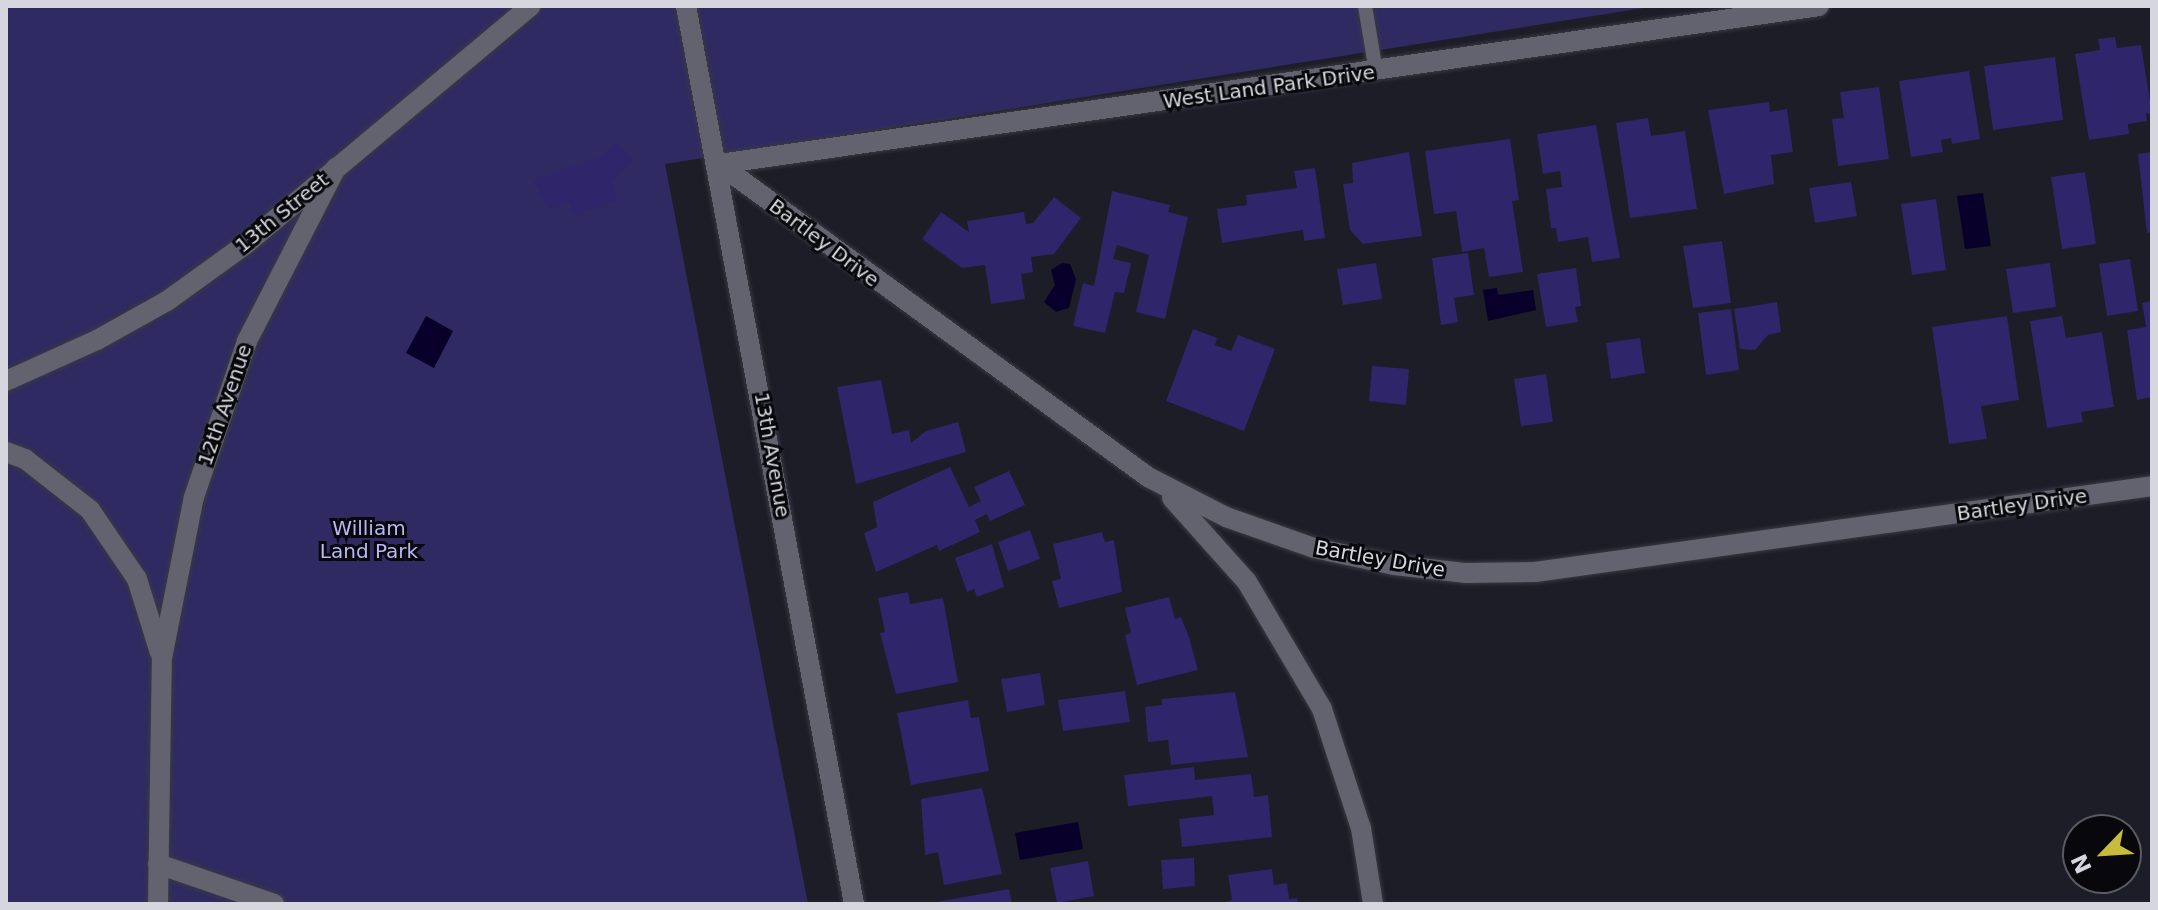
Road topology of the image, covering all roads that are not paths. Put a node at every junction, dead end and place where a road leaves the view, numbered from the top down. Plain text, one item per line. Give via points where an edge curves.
1 (686, 6) edge
2 (1365, 6) edge
3 (1819, 6) edge
4 (526, 7) edge
5 (1376, 72) junction
6 (719, 164) junction
7 (336, 168) junction
8 (6, 381) edge
9 (6, 452) edge
10 (1148, 477) junction
11 (2152, 486) edge
12 (162, 658) junction
13 (158, 864) junction
14 (158, 904) edge
15 (274, 904) edge
16 (854, 904) edge
17 (1373, 904) edge

1 - 6 street, 13th Avenue
2 - 5 lane
3 - 5 street, West Land Park Drive
4 - 7 street, 13th Street
5 - 6 street, West Land Park Drive
6 - 10 street, Bartley Drive
6 - 16 street, 13th Avenue
7 - 8 street, 13th Street via 246,244 167,301
7 - 12 street, 12th Avenue via 247,341 194,497
9 - 12 street, 12th Avenue via 25,459 90,510 137,579
10 - 11 street, Bartley Drive via 1226,517 1314,548 1465,573 1600,565
10 - 17 street via 1220,545 1300,665 1351,788
12 - 13 street, 12th Avenue
13 - 14 street, 12th Avenue
13 - 15 street

